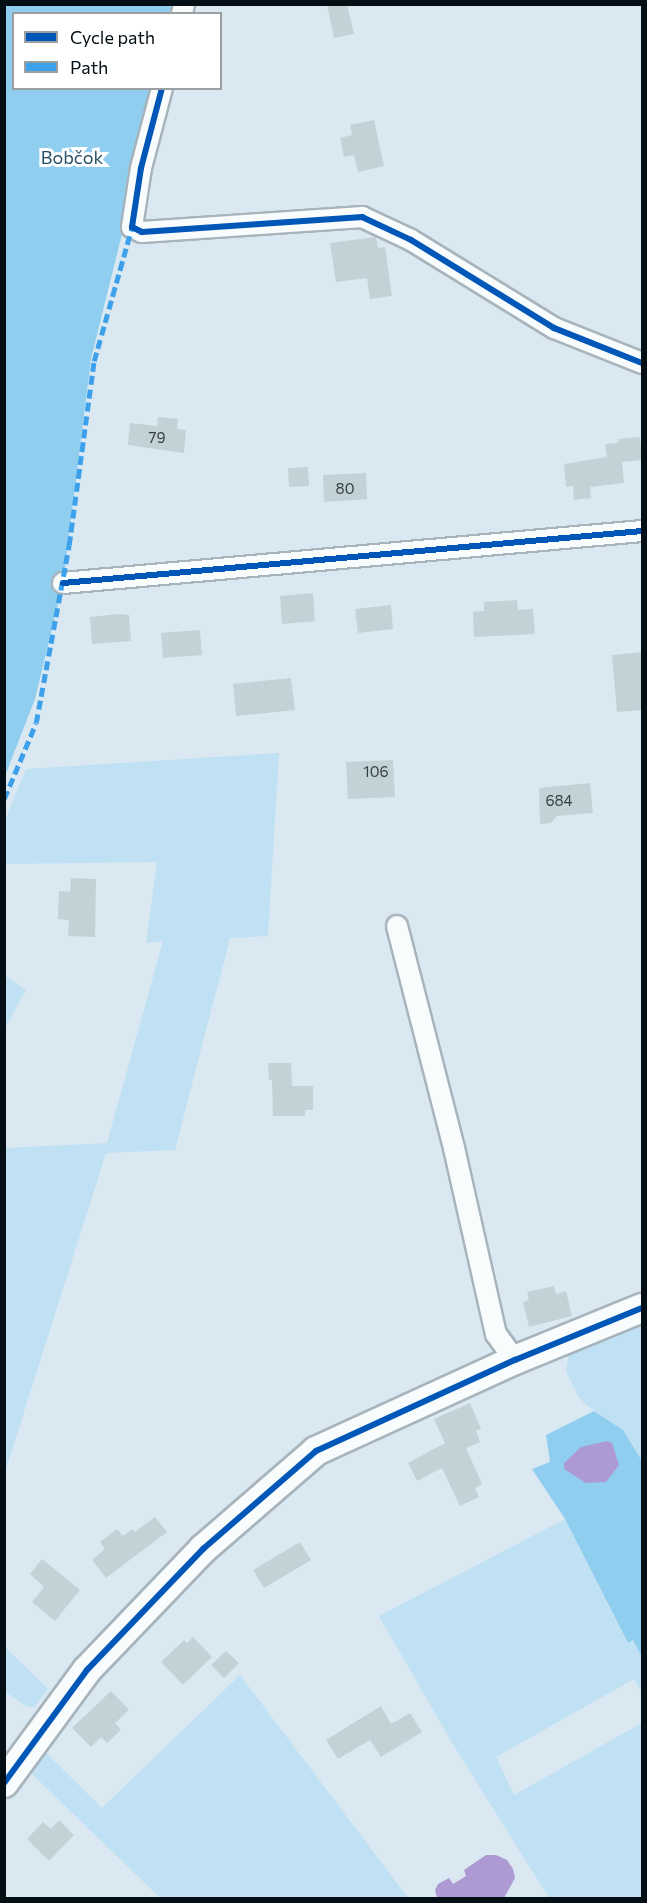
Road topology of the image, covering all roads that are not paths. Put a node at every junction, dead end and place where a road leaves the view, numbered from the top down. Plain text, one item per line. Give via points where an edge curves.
1 (161, 90) edge
2 (642, 363) edge
3 (642, 531) edge
4 (63, 583) dead end
5 (398, 926) dead end
6 (642, 1308) edge
7 (515, 1360) junction
8 (4, 1783) edge

1 - 2 street via 141,168 132,227 142,232 362,217 411,240 555,328
3 - 4 street
5 - 7 street via 496,1334
6 - 7 street
7 - 8 street via 316,1451 203,1549 87,1670

